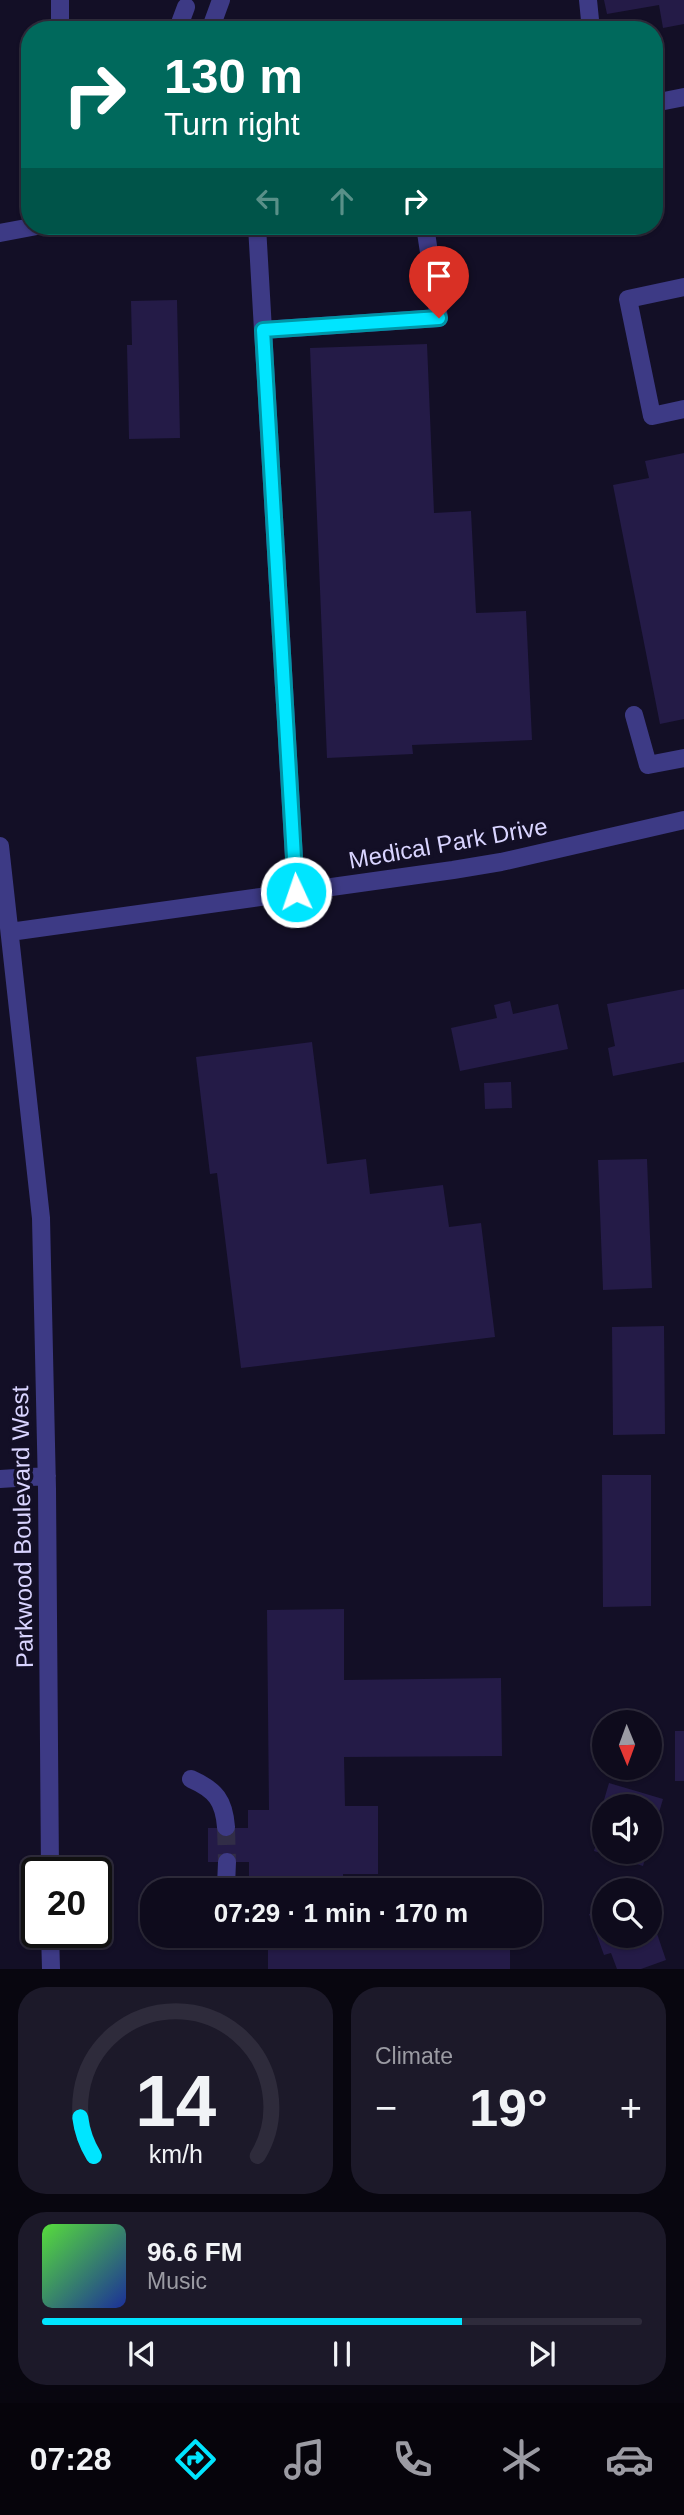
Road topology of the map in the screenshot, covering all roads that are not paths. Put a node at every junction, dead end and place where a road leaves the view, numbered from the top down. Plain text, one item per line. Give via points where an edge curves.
1 (60, 0) edge
2 (221, 0) edge
3 (588, 0) edge
4 (186, 7) dead end
5 (60, 21) edge
6 (181, 21) edge
7 (213, 21) edge
8 (590, 21) edge
9 (684, 97) edge
10 (663, 101) edge
11 (21, 229) edge
12 (0, 233) edge
13 (258, 235) edge
14 (426, 235) edge
15 (684, 286) edge
16 (263, 330) junction
17 (684, 409) edge
18 (634, 715) dead end
19 (684, 758) edge
20 (684, 820) edge
21 (0, 846) edge
22 (296, 892) junction
23 (10, 932) junction
24 (47, 1476) junction
25 (0, 1479) edge
26 (191, 1779) dead end
27 (226, 1828) tunnel mouth
28 (50, 1857) edge
29 (227, 1862) tunnel mouth
30 (226, 1878) edge
31 (50, 1948) edge
32 (51, 1969) edge

1 - 5 street
2 - 7 street
3 - 8 street
4 - 6 street
9 - 10 street
11 - 12 street
13 - 16 street
14 - 16 street via 439,318
15 - 17 street via 628,299 652,416
16 - 22 street
18 - 19 street via 648,765
20 - 22 street, Medical Park Drive via 501,862
21 - 23 street, Parkwood Boulevard West
22 - 23 street, Medical Park Drive
23 - 24 street, Parkwood Boulevard West via 41,1218
24 - 25 street
24 - 28 street, Parkwood Boulevard West
26 - 27 street via 207,1786 224,1806
29 - 30 street
31 - 32 street

